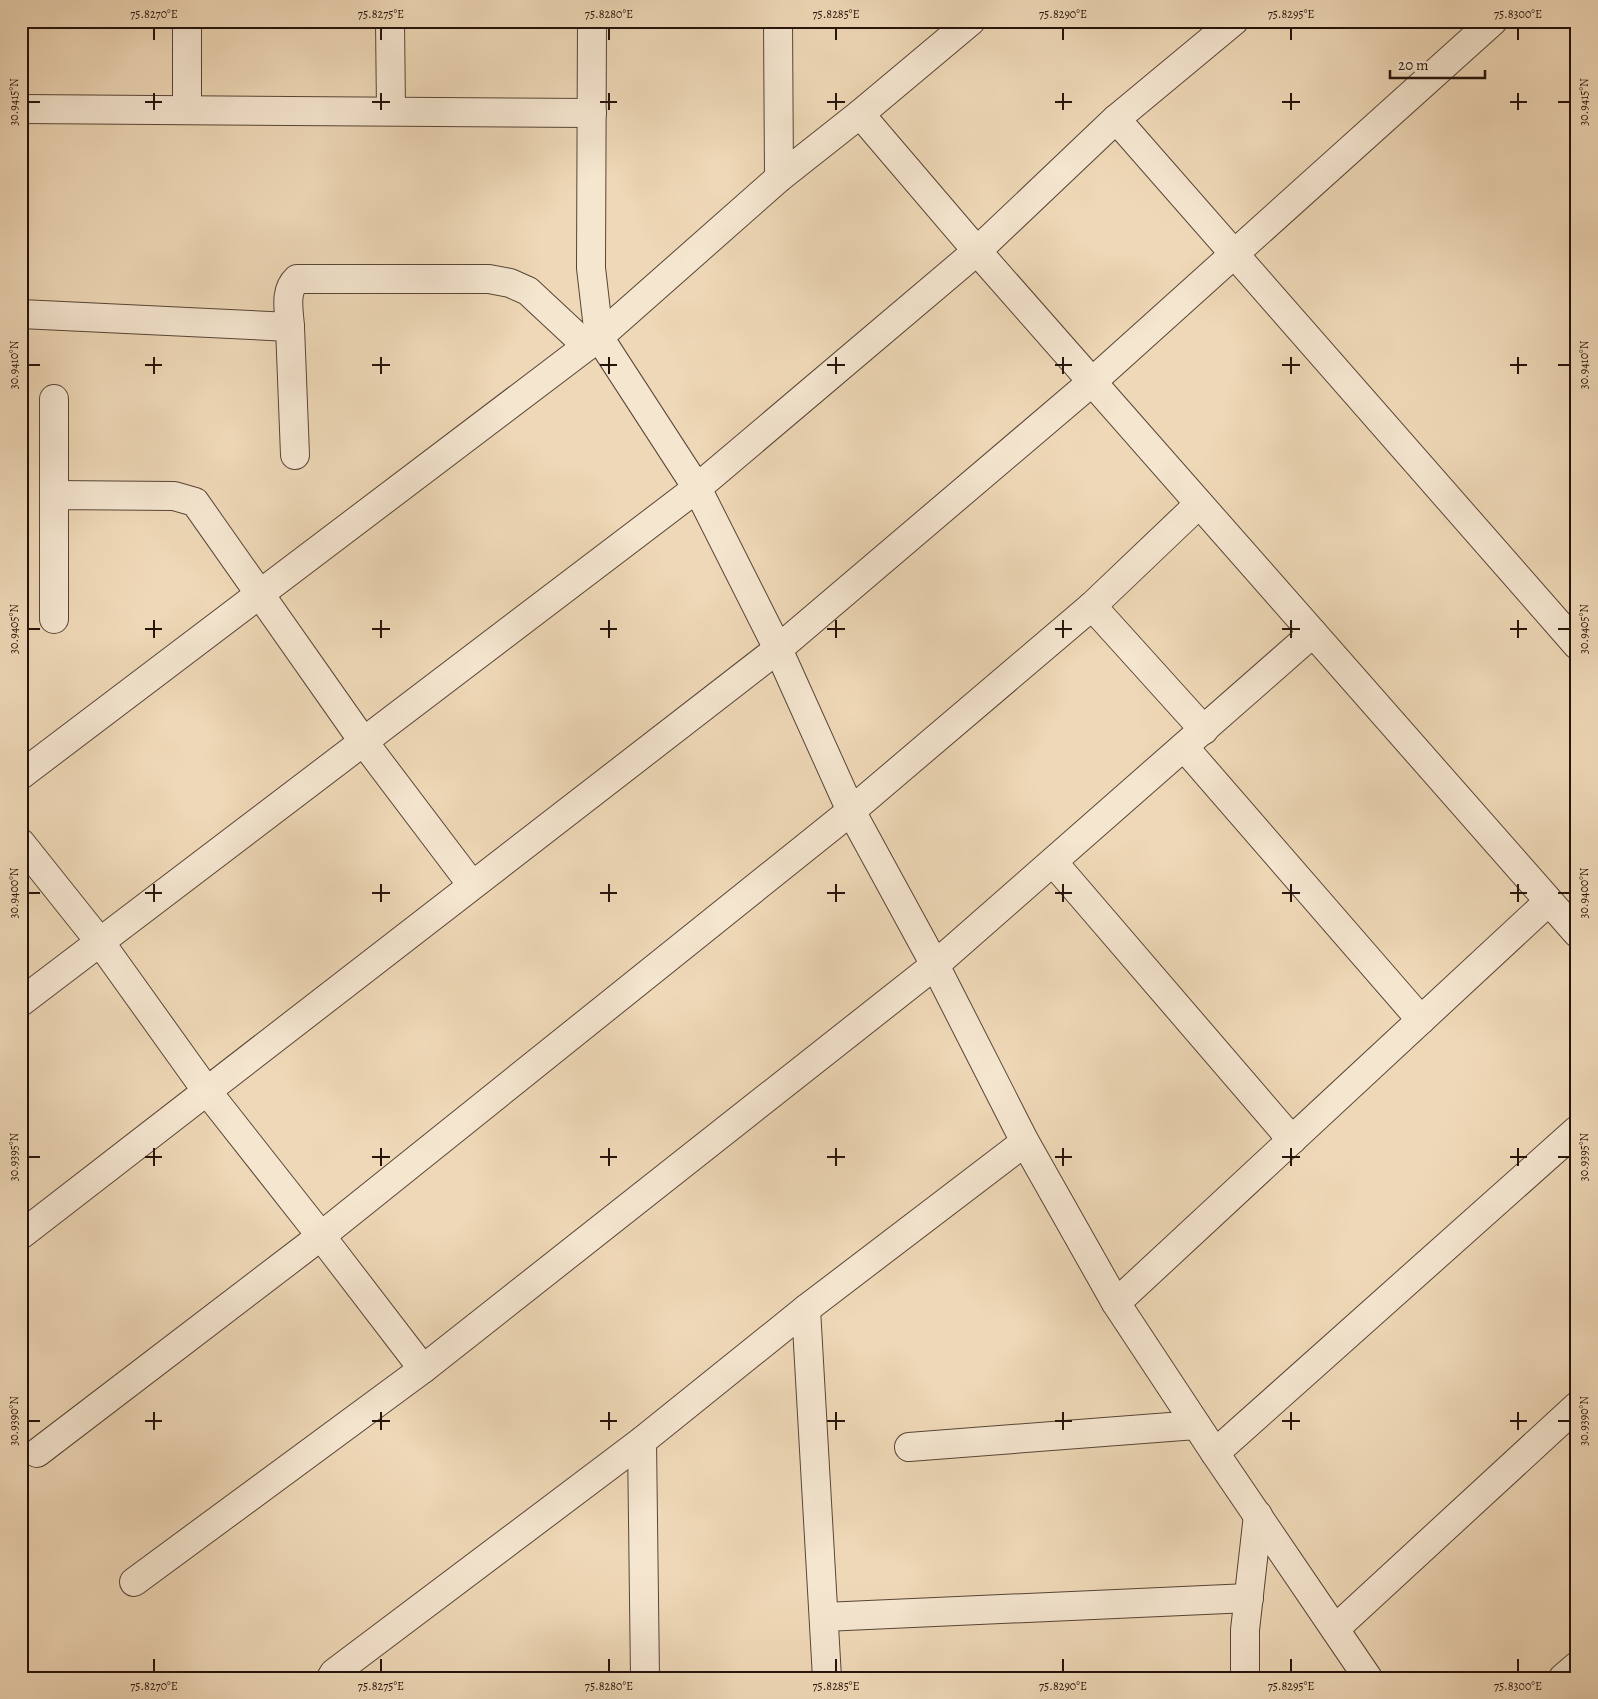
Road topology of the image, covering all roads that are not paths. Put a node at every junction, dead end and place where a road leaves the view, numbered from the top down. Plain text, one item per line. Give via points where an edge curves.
1 (187, 21) edge
2 (390, 21) edge
3 (592, 21) edge
4 (778, 21) edge
5 (970, 21) edge
6 (1234, 21) edge
7 (1493, 21) edge
8 (21, 109) edge
9 (187, 110) junction
10 (391, 111) junction
11 (592, 113) junction
12 (860, 114) junction
13 (1116, 119) junction
14 (779, 178) junction
15 (977, 251) junction
16 (1234, 254) junction
17 (21, 314) edge
18 (290, 327) junction
19 (593, 342) junction
20 (1093, 381) junction
21 (54, 399) dead end
22 (295, 455) dead end
23 (697, 488) junction
24 (54, 495) junction
25 (1199, 504) junction
26 (258, 595) junction
27 (1092, 606) junction
28 (54, 619) dead end
29 (1313, 634) junction
30 (1577, 645) edge
31 (778, 649) junction
32 (1194, 738) junction
33 (363, 741) junction
34 (21, 775) edge
35 (851, 811) junction
36 (21, 843) edge
37 (1053, 862) junction
38 (472, 885) junction
39 (1548, 902) junction
40 (1577, 933) edge
41 (100, 942) junction
42 (935, 965) junction
43 (21, 1002) edge
44 (1421, 1020) junction
45 (206, 1090) junction
46 (1577, 1130) edge
47 (1292, 1140) junction
48 (1025, 1142) junction
49 (21, 1235) edge
50 (321, 1236) junction
51 (1116, 1303) junction
52 (806, 1309) junction
53 (423, 1369) junction
54 (1577, 1406) edge
55 (1196, 1425) junction
56 (642, 1441) junction
57 (909, 1447) dead end
58 (37, 1453) dead end
59 (1214, 1453) junction
60 (1258, 1515) junction
61 (134, 1582) dead end
62 (1249, 1598) junction
63 (824, 1617) junction
64 (1335, 1629) junction
65 (331, 1678) edge
66 (645, 1678) edge
67 (827, 1678) edge
68 (1245, 1678) edge
69 (1368, 1678) edge

1 - 9 street
2 - 10 street
3 - 11 street
4 - 14 street
5 - 12 street
6 - 13 street
7 - 16 street
8 - 9 street
9 - 10 street
10 - 11 street
11 - 19 street
12 - 14 street
12 - 15 street
13 - 15 street
13 - 16 street
14 - 19 street
15 - 20 street
15 - 23 street
16 - 20 street
16 - 30 street
17 - 18 street
18 - 19 street via 288,295 291,285 298,279 489,279 528,291
18 - 22 street
19 - 23 street
19 - 26 street
20 - 25 street
20 - 31 street
21 - 24 street
23 - 31 street
23 - 33 street
24 - 26 street via 174,496 195,502
24 - 28 street
25 - 27 street
25 - 29 street
26 - 33 street
26 - 34 street
27 - 32 street
27 - 35 street
29 - 32 street
29 - 39 street
31 - 35 street
31 - 38 street
32 - 37 street
32 - 44 street
33 - 38 street
33 - 41 street
35 - 42 street
35 - 50 street
36 - 41 street
37 - 42 street
37 - 47 street
38 - 45 street
39 - 40 street
39 - 44 street
41 - 43 street
41 - 45 street
42 - 48 street
42 - 53 street
44 - 47 street
45 - 49 street
45 - 50 street
46 - 59 street
47 - 51 street
48 - 51 street
48 - 52 street
50 - 53 street
50 - 58 street
51 - 55 street
52 - 56 street
52 - 63 street
53 - 61 street
54 - 64 street
55 - 57 street
55 - 59 street
56 - 65 street
56 - 66 street
59 - 60 street
60 - 62 street
60 - 64 street
62 - 63 street
62 - 68 street
63 - 67 street
64 - 69 street

